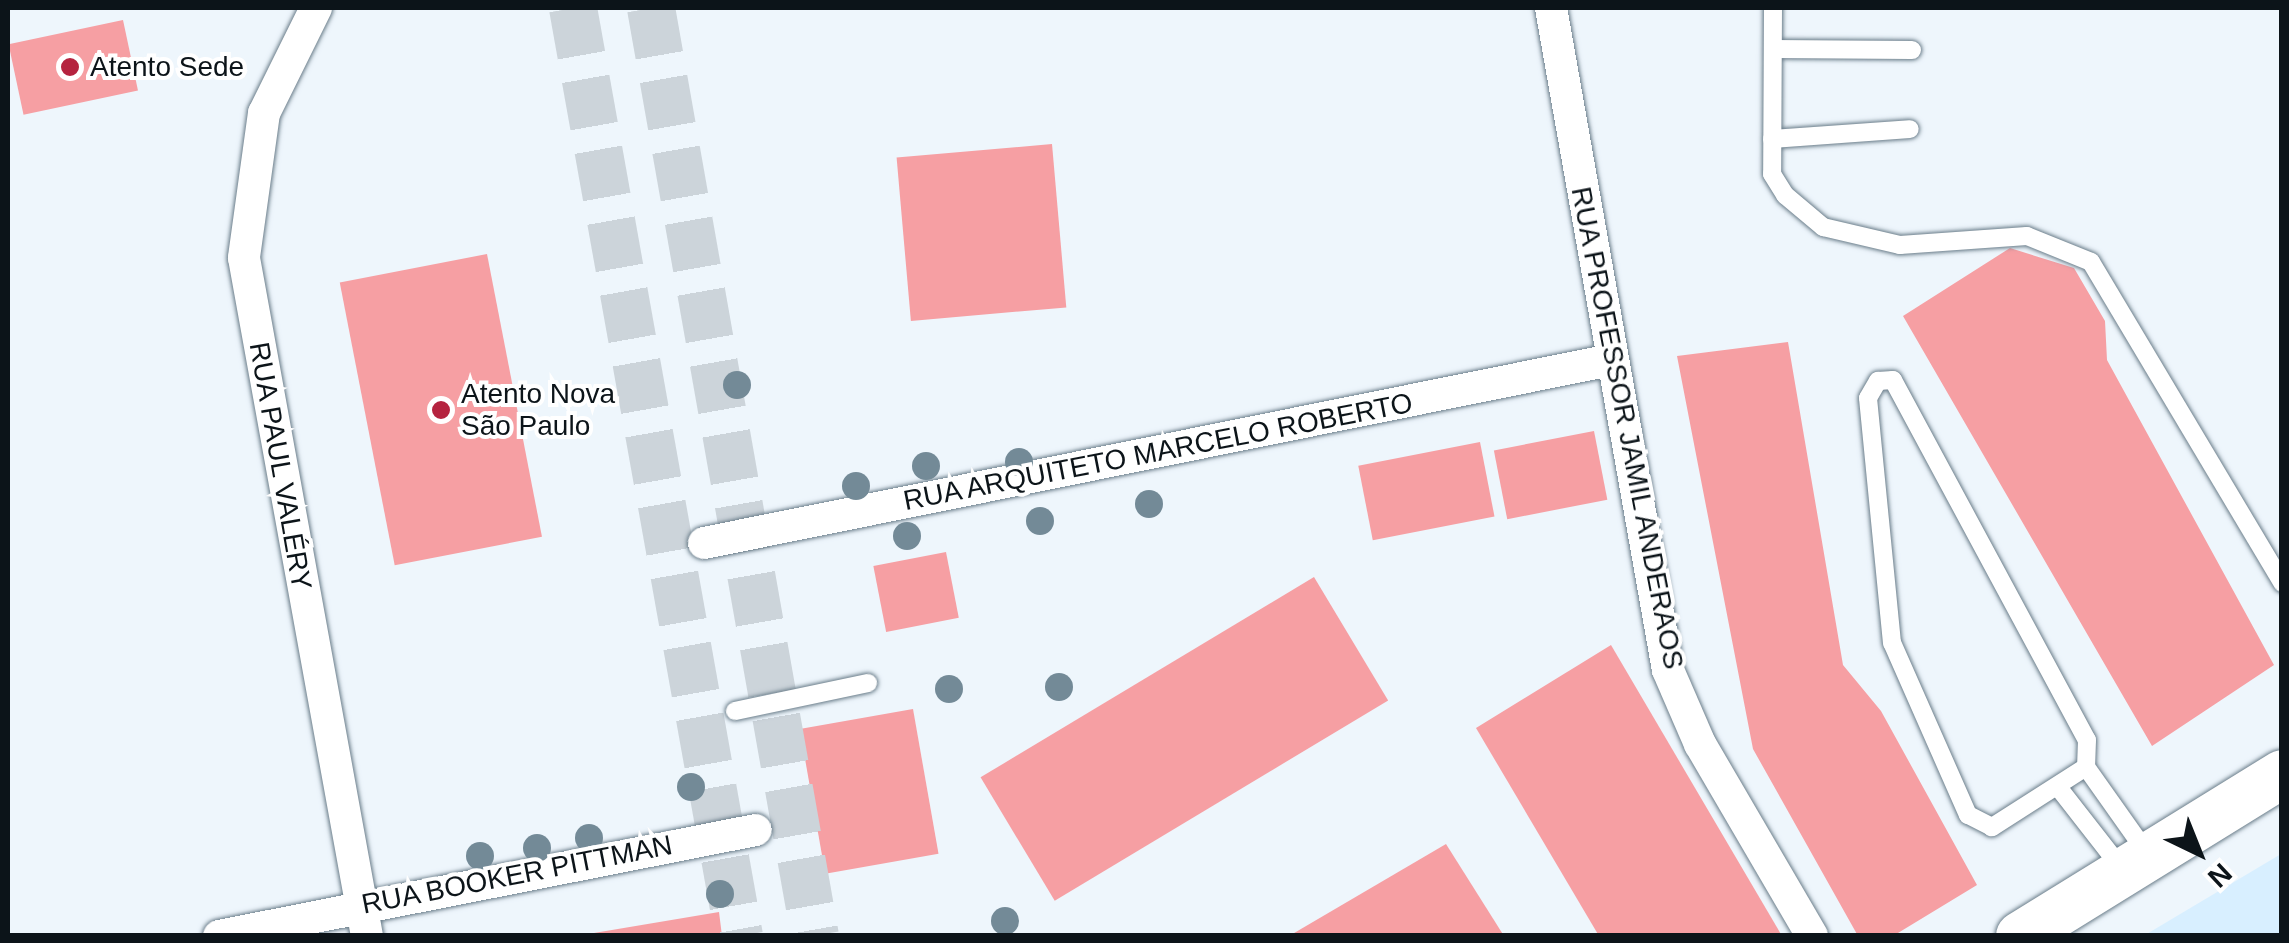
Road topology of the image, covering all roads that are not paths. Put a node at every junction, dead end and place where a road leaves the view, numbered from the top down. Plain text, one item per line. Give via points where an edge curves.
1 (316, 8) edge
2 (1552, 8) edge
3 (1773, 8) edge
4 (1773, 49) junction
5 (1912, 50) dead end
6 (1910, 129) dead end
7 (1772, 139) junction
8 (1612, 360) junction
9 (704, 544) dead end
10 (2282, 583) edge
11 (868, 683) dead end
12 (735, 711) dead end
13 (2086, 767) junction
14 (2282, 774) edge
15 (2058, 787) junction
16 (756, 830) dead end
17 (2136, 864) junction
18 (364, 919) edge
19 (219, 936) edge
20 (1812, 936) edge
21 (2020, 936) edge

1 - 18 street, RUA PAUL VALÉRY via 264,113 244,258
2 - 8 street, RUA PROFESSOR JAMIL ANDERAOS
3 - 4 lane
4 - 5 lane
4 - 7 lane
6 - 7 lane
7 - 10 lane via 1772,174 1823,227 1900,245 2046,238 2091,262
8 - 9 street, RUA ARQUITETO MARCELO ROBERTO
8 - 20 street, RUA PROFESSOR JAMIL ANDERAOS via 1668,670 1700,744
11 - 12 lane
13 - 15 lane
13 - 15 lane via 2083,725 1920,420 1900,386 1878,381 1868,398 1876,514 1901,668 1973,822 1992,827
13 - 17 lane
14 - 17 street
15 - 17 lane
16 - 18 street, RUA BOOKER PITTMAN
17 - 21 street
18 - 19 street, RUA BOOKER PITTMAN

